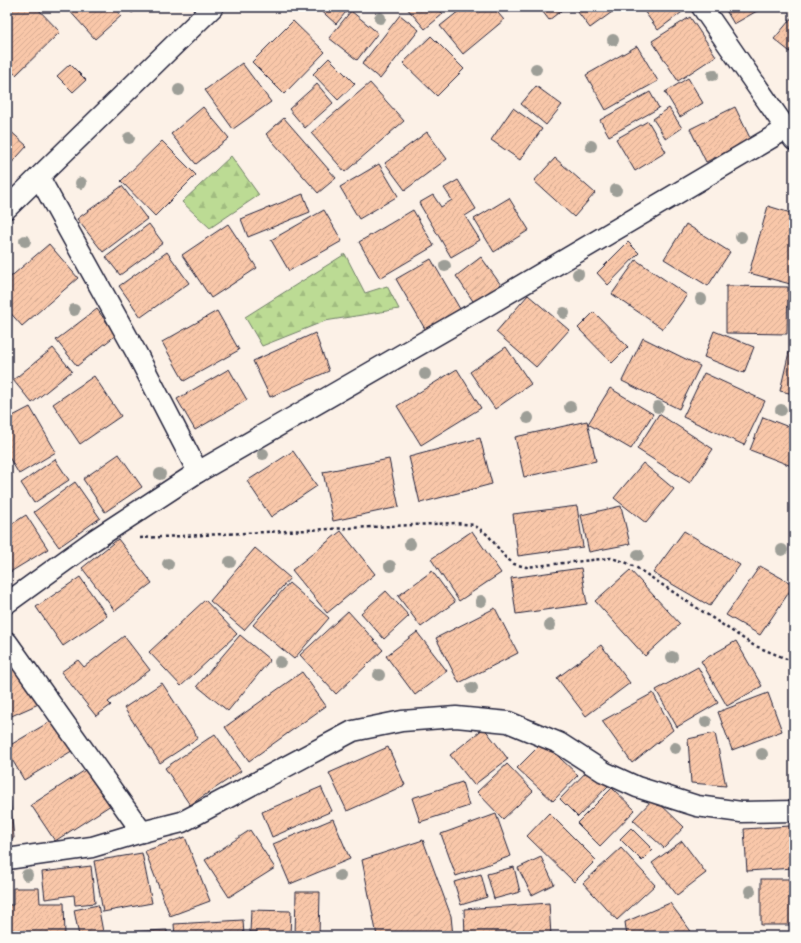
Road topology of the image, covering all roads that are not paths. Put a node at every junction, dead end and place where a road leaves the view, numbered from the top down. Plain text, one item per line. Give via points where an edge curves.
1 (213, 7) edge
2 (702, 7) edge
3 (791, 132) edge
4 (39, 177) junction
5 (7, 208) edge
6 (198, 472) junction
7 (7, 603) edge
8 (7, 642) edge
9 (794, 811) edge
10 (142, 832) junction
11 (7, 859) edge

1 - 4 street
2 - 3 street
3 - 6 street
4 - 5 street
4 - 6 street via 137,354
6 - 7 street via 94,540
8 - 10 street
9 - 10 street via 741,812 697,806 637,787 604,772 559,743 508,722 456,717 402,721 353,731 182,822
10 - 11 street via 92,847

